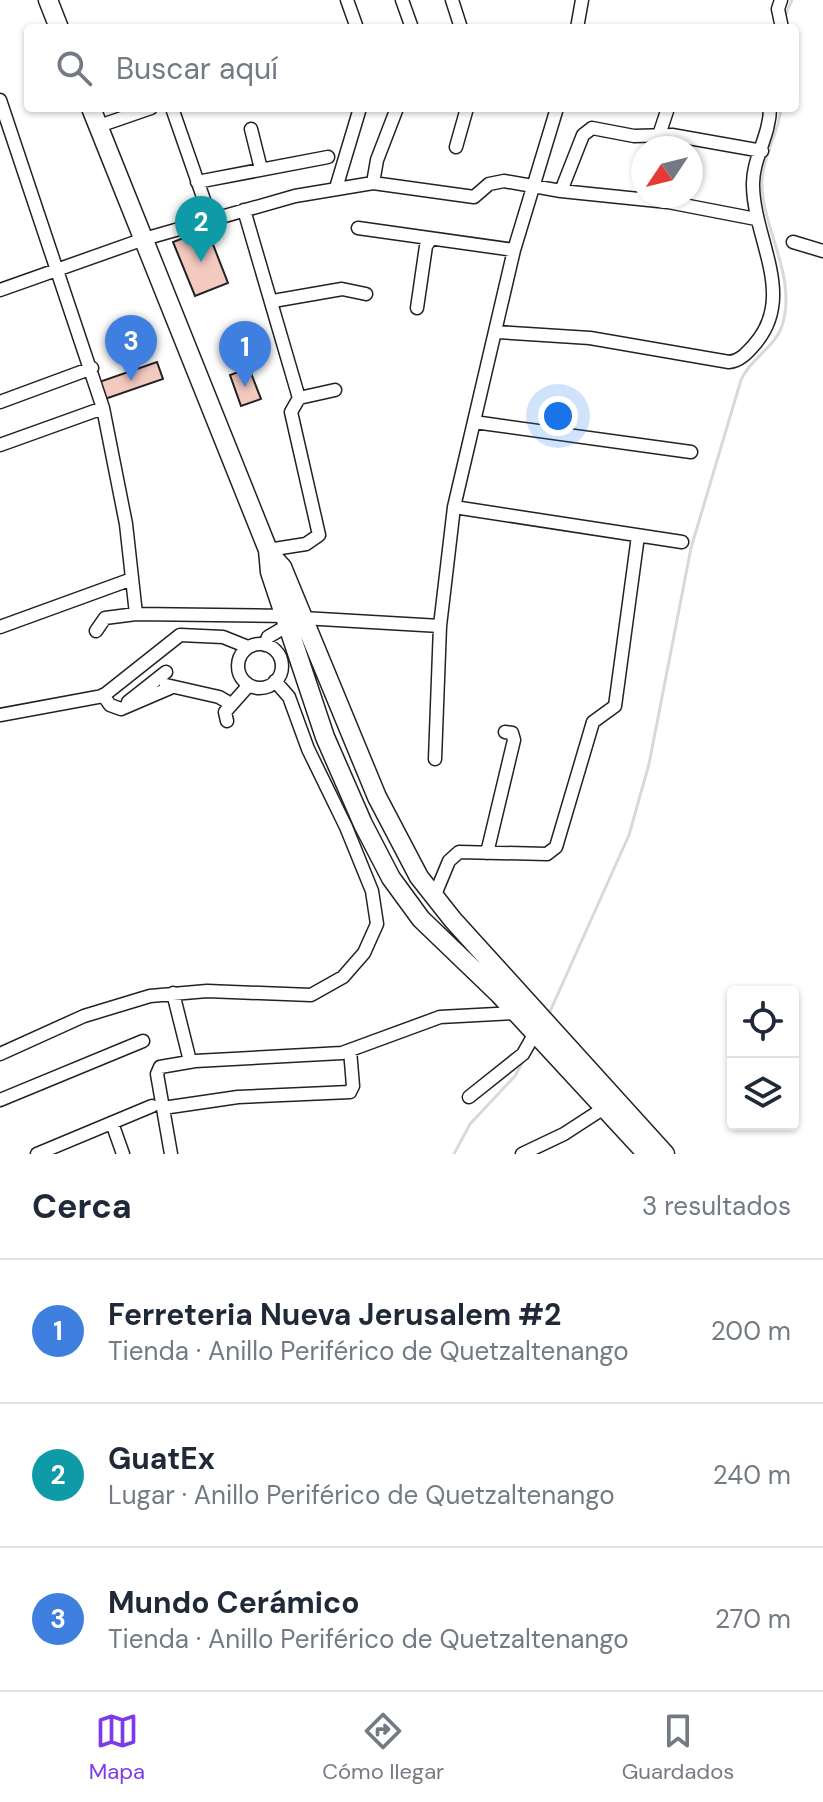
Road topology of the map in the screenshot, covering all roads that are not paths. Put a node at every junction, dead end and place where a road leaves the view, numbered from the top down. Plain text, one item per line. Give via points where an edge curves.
1 (48, 0) edge
2 (347, 0) edge
3 (402, 0) edge
4 (452, 0) edge
5 (582, 0) edge
6 (781, 0) edge
7 (57, 24) edge
8 (356, 24) edge
9 (411, 24) edge
10 (460, 24) edge
11 (578, 24) edge
12 (781, 24) edge
13 (0, 100) edge
14 (93, 112) edge
15 (139, 112) edge
16 (173, 112) edge
17 (359, 112) edge
18 (395, 112) edge
19 (466, 112) edge
20 (556, 112) edge
21 (667, 112) edge
22 (770, 112) edge
23 (99, 126) junction
24 (251, 129) dead end
25 (659, 135) junction
26 (456, 147) dead end
27 (762, 151) junction
28 (328, 157) dead end
29 (261, 169) junction
30 (197, 182) junction
31 (373, 183) junction
32 (530, 186) junction
33 (336, 188) junction
34 (561, 191) junction
35 (244, 210) junction
36 (756, 219) junction
37 (211, 220) junction
38 (358, 228) dead end
39 (144, 239) junction
40 (431, 239) junction
41 (793, 242) dead end
42 (514, 250) junction
43 (823, 251) edge
44 (57, 269) junction
45 (0, 290) edge
46 (366, 294) dead end
47 (273, 301) junction
48 (417, 308) dead end
49 (497, 332) junction
50 (92, 368) junction
51 (335, 390) dead end
52 (299, 398) junction
53 (0, 402) edge
54 (103, 408) junction
55 (474, 422) junction
56 (0, 445) edge
57 (691, 452) dead end
58 (454, 507) junction
59 (638, 536) junction
60 (682, 542) dead end
61 (269, 552) junction
62 (132, 579) junction
63 (136, 614) junction
64 (293, 620) junction
65 (440, 626) junction
66 (0, 627) edge
67 (96, 631) dead end
68 (265, 645) junction
69 (248, 647) junction
70 (275, 681) junction
71 (307, 684) junction
72 (249, 685) junction
73 (103, 695) junction
74 (289, 697) junction
75 (231, 704) junction
76 (0, 715) edge
77 (227, 721) dead end
78 (505, 732) dead end
79 (435, 759) dead end
80 (325, 785) junction
81 (328, 808) dead end
82 (487, 853) junction
83 (434, 897) junction
84 (173, 993) junction
85 (516, 1013) junction
86 (539, 1030) junction
87 (143, 1041) dead end
88 (350, 1050) junction
89 (0, 1054) edge
90 (190, 1061) junction
91 (469, 1097) dead end
92 (0, 1100) edge
93 (157, 1107) junction
94 (604, 1108) junction
95 (112, 1123) junction
96 (37, 1154) edge
97 (123, 1154) edge
98 (171, 1154) edge
99 (522, 1154) edge
100 (647, 1154) edge
101 (665, 1154) edge

1 - 7 highway
2 - 8 street
3 - 9 street
4 - 10 street
5 - 11 street
6 - 12 street
13 - 44 street
14 - 23 highway
15 - 23 street
16 - 30 street
17 - 33 street
18 - 31 street
19 - 26 street
20 - 32 street
21 - 25 street
22 - 27 street
23 - 39 highway
24 - 29 street
25 - 27 street
25 - 34 street via 588,130
27 - 36 street via 752,184
28 - 29 street
29 - 30 street
30 - 37 street
31 - 32 street via 473,197 498,181
31 - 33 street
32 - 34 street
32 - 42 street
33 - 35 street
34 - 36 street via 668,202
35 - 37 street
35 - 47 street
36 - 49 street via 771,265 772,310 761,336 735,361 590,338
37 - 39 street
38 - 40 street
39 - 44 street
39 - 61 highway
40 - 42 street
40 - 48 street
41 - 43 street
42 - 49 street
44 - 45 street
44 - 50 street
46 - 47 street via 342,289
47 - 52 street
49 - 55 street
50 - 53 street
50 - 54 street
51 - 52 street
52 - 61 street via 291,418 319,535 306,544
54 - 56 street
54 - 62 street
55 - 57 street
55 - 58 street
58 - 59 street
58 - 65 street
59 - 60 street
59 - 82 street via 615,706 593,722 556,847 547,854
61 - 64 highway via 270,572
62 - 63 street
62 - 66 street
63 - 64 street
63 - 67 street via 105,618
64 - 65 street
64 - 68 street
64 - 71 highway
64 - 83 highway via 391,829
65 - 79 street
68 - 69 street
68 - 70 street via 281,661
69 - 72 street via 238,666
69 - 73 street via 223,637 180,635
70 - 72 street via 263,688
70 - 74 street
71 - 74 street
71 - 85 highway via 351,798 391,878 421,919
72 - 75 street
73 - 75 street via 114,706 126,708 167,681
73 - 76 street
74 - 80 street
75 - 77 street via 225,712
78 - 82 street via 514,740
80 - 81 street
80 - 84 street via 377,907 377,924 364,953 343,977 311,995
82 - 83 street via 456,854
83 - 86 highway
84 - 89 street via 109,1008
84 - 90 street
85 - 86 highway
85 - 88 street via 440,1017
86 - 91 street via 523,1054
86 - 94 highway
86 - 101 highway
87 - 92 street
88 - 90 street
88 - 93 street via 350,1092
90 - 93 street via 158,1069
93 - 95 street
93 - 98 street
94 - 99 street
94 - 100 highway
95 - 96 street
95 - 97 street

